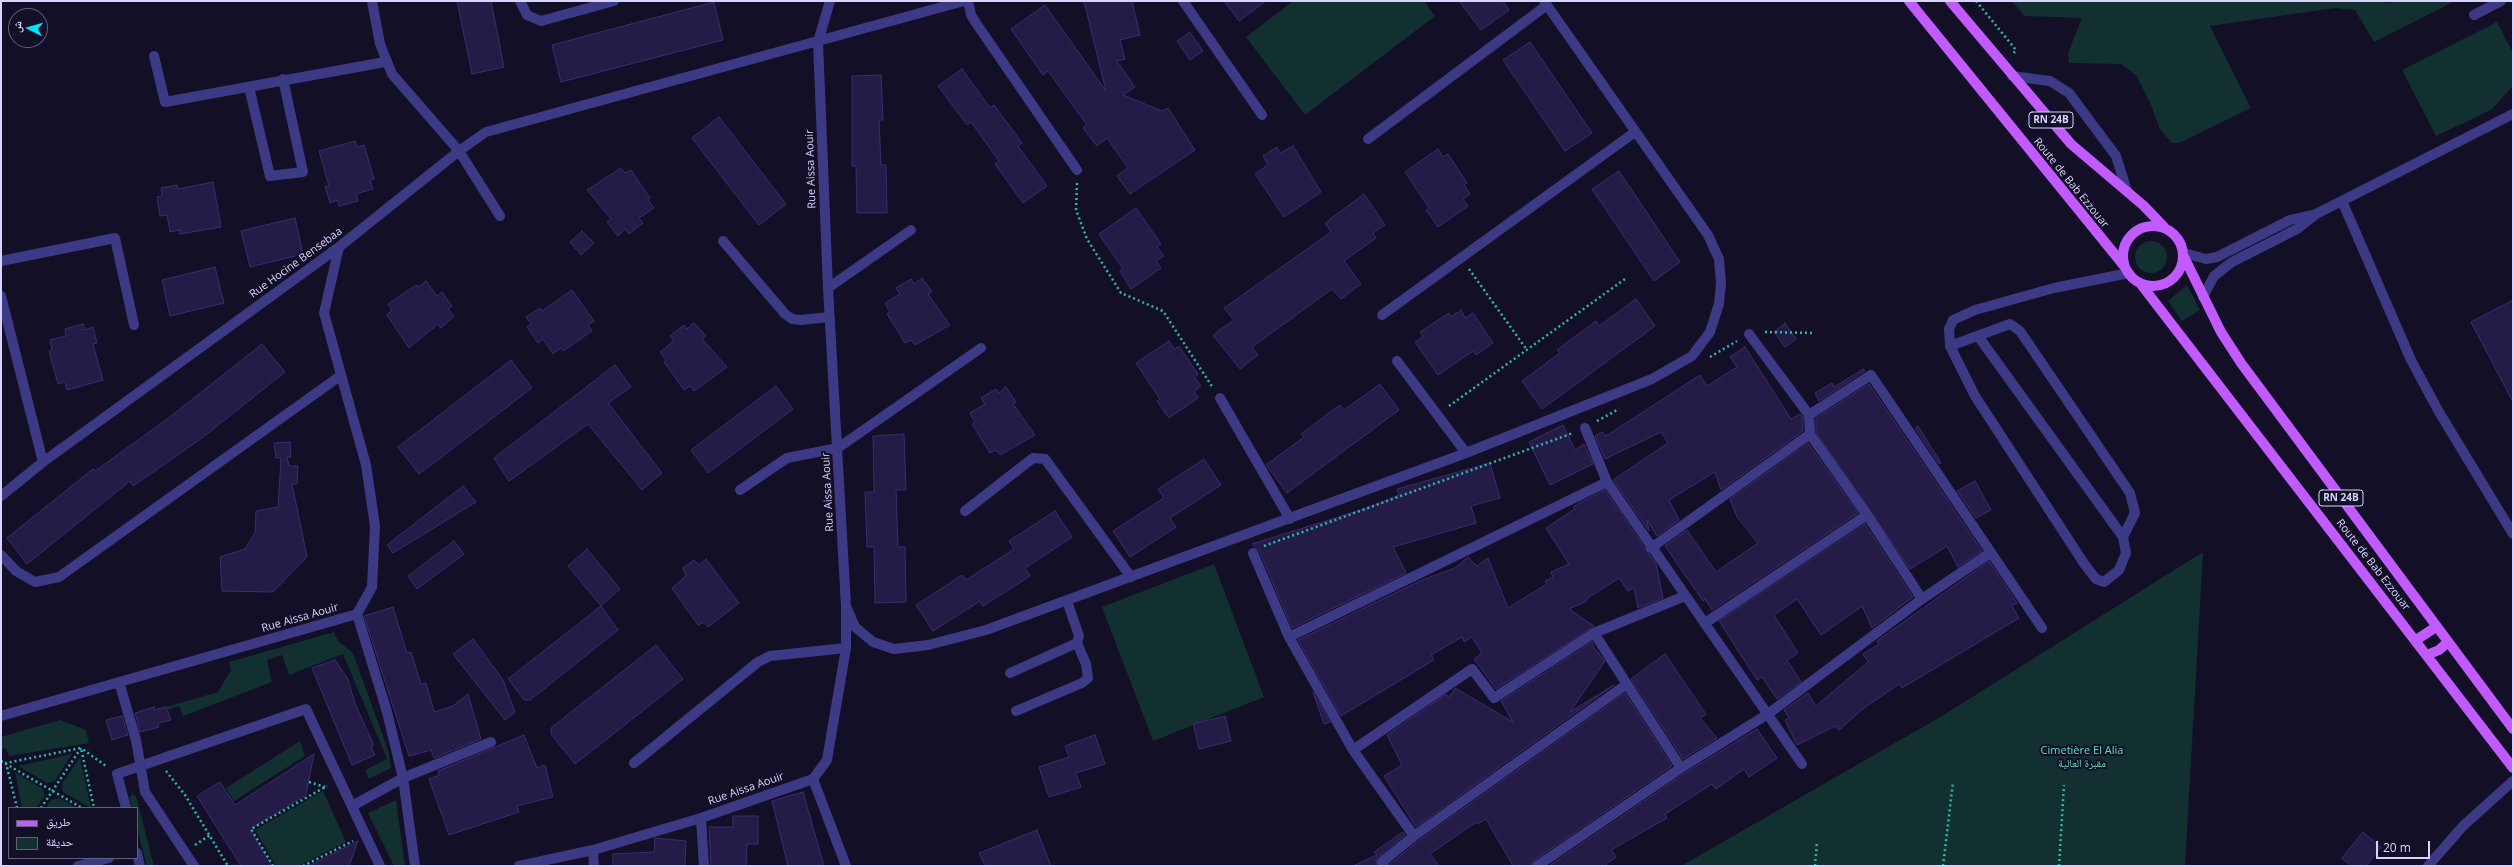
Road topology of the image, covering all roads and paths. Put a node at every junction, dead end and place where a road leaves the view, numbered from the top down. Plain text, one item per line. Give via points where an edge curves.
1 (372, 1) edge
2 (520, 1) edge
3 (614, 1) edge
4 (830, 1) edge
5 (964, 1) edge
6 (968, 1) edge
7 (1183, 1) edge
8 (1908, 1) edge
9 (1950, 1) edge
10 (1976, 1) edge
11 (2501, 1) edge
12 (1545, 3) edge
13 (2474, 15) dead end
14 (818, 42) junction
15 (154, 56) dead end
16 (385, 62) junction
17 (2009, 72) junction
18 (283, 79) junction
19 (249, 87) junction
20 (2513, 114) edge
21 (1262, 115) dead end
22 (1635, 132) junction
23 (1368, 139) dead end
24 (459, 150) junction
25 (1077, 170) joint
26 (2127, 191) junction
27 (2342, 201) junction
28 (2316, 214) junction
29 (500, 216) dead end
30 (2164, 227) junction
31 (911, 230) dead end
32 (723, 241) dead end
33 (339, 247) junction
34 (2184, 255) junction
35 (1460, 258) junction
36 (1, 261) edge
37 (2127, 270) junction
38 (1625, 279) dead end
39 (2140, 283) junction
40 (828, 288) junction
41 (1, 296) edge
42 (2203, 297) junction
43 (1382, 315) dead end
44 (830, 317) junction
45 (134, 325) dead end
46 (1749, 334) dead end
47 (1978, 336) junction
48 (1950, 346) junction
49 (981, 348) dead end
50 (1527, 350) junction
51 (1397, 361) dead end
52 (340, 376) junction
53 (1220, 398) joint
54 (1438, 414) junction
55 (1809, 414) junction
56 (1585, 428) dead end
57 (1810, 434) junction
58 (838, 448) junction
59 (1466, 453) junction
60 (43, 462) junction
61 (1607, 482) junction
62 (740, 490) dead end
63 (1, 496) edge
64 (964, 511) dead end
65 (1867, 515) junction
66 (1290, 518) junction
67 (2513, 534) edge
68 (2123, 537) junction
69 (1651, 548) junction
70 (1253, 553) dead end
71 (1990, 553) junction
72 (1, 555) edge
73 (1131, 577) junction
74 (1685, 596) junction
75 (1922, 599) junction
76 (1067, 601) junction
77 (846, 606) junction
78 (357, 614) junction
79 (1706, 623) junction
80 (2436, 627) junction
81 (2042, 628) dead end
82 (1594, 633) junction
83 (1289, 637) junction
84 (2416, 640) junction
85 (2448, 642) junction
86 (1078, 643) junction
87 (846, 648) junction
88 (2427, 654) junction
89 (1010, 673) dead end
90 (118, 682) junction
91 (1627, 684) junction
92 (1016, 711) dead end
93 (1768, 714) junction
94 (1, 716) edge
95 (2513, 729) edge
96 (491, 742) dead end
97 (81, 748) junction
98 (1353, 750) junction
99 (1, 760) edge
100 (158, 760) junction
101 (6, 763) junction
102 (634, 763) dead end
103 (1802, 764) dead end
104 (140, 766) junction
105 (1681, 768) junction
106 (2513, 768) edge
107 (117, 774) junction
108 (403, 778) junction
109 (813, 778) junction
110 (339, 779) junction
111 (2513, 780) edge
112 (309, 782) dead end
113 (1953, 782) dead end
114 (2064, 785) dead end
115 (324, 787) junction
116 (52, 790) junction
117 (352, 806) junction
118 (17, 807) edge
119 (42, 807) edge
120 (80, 807) edge
121 (94, 807) edge
122 (126, 807) edge
123 (701, 818) junction
124 (366, 834) junction
125 (1414, 836) junction
126 (1817, 842) dead end
127 (593, 850) junction
128 (104, 859) edge
129 (78, 866) edge
130 (194, 866) edge
131 (228, 866) edge
132 (272, 866) edge
133 (302, 866) edge
134 (380, 866) edge
135 (415, 866) edge
136 (519, 866) edge
137 (594, 866) edge
138 (704, 866) edge
139 (846, 866) edge
140 (1384, 866) edge
141 (1537, 866) edge
142 (1815, 866) edge
143 (1943, 866) edge
144 (2059, 866) edge
145 (2428, 866) edge

1 - 16 street
2 - 3 street via 527,15 541,21
4 - 14 street, Rue Aissa Aouir
5 - 14 street
6 - 25 street via 976,23
7 - 21 street
8 - 37 main road, Route de Bab Ezzouar
9 - 17 main road, RN 24B
10 - 17 path via 2016,50
11 - 13 street
12 - 22 street
12 - 23 street
14 - 24 street, Rue Hocine Bensebaa via 486,132
14 - 40 street, Rue Aissa Aouir
15 - 19 street via 165,102
16 - 18 street
16 - 24 street via 392,74
17 - 26 main road, RN 24B via 2071,144
17 - 26 street via 2050,81 2069,93 2116,156
18 - 19 street
18 - 19 street via 303,172 270,176
20 - 27 street
22 - 35 street
22 - 59 street via 1708,235 1719,259 1719,304 1710,332 1692,356 1652,379
24 - 29 street
24 - 33 street, Rue Hocine Bensebaa
25 - 53 path via 1076,210 1087,239 1112,279 1121,293 1163,311
26 - 30 main road, RN 24B
27 - 28 street
27 - 67 street via 2411,360 2439,412
28 - 34 street via 2290,220 2217,257 2206,259
28 - 42 street via 2297,229 2222,268
30 - 34 main road via 2178,237
30 - 37 main road via 2147,226 2132,235 2124,250
31 - 40 street
32 - 44 street via 788,317 800,320
33 - 52 street via 324,313
33 - 60 street, Rue Hocine Bensebaa
34 - 39 main road via 2182,265 2172,280 2157,286
34 - 42 main road, Route de Bab Ezzouar / RN 24B
35 - 43 street
35 - 50 path
36 - 45 street via 115,238
37 - 39 main road
37 - 48 street via 1975,310 1952,320 1949,329
38 - 50 path
39 - 84 main road, Route de Bab Ezzouar
40 - 44 street, Rue Aissa Aouir
41 - 60 street
42 - 80 main road, Route de Bab Ezzouar / RN 24B via 2221,332 2241,362
44 - 58 street, Rue Aissa Aouir
46 - 55 street
47 - 48 street
47 - 68 street
47 - 68 street via 2010,324 2020,330 2130,493 2135,513
48 - 68 street via 1975,396 2015,460 2100,581 2104,582 2119,570 2126,553
49 - 58 street
50 - 54 path
51 - 54 street
52 - 72 street via 59,577 35,582 16,571
52 - 78 street via 366,465 375,526 372,587
53 - 66 street
54 - 59 street
55 - 57 street
55 - 71 street via 1871,375
56 - 61 street
57 - 65 street
57 - 69 street
58 - 62 street via 787,458
58 - 77 street, Rue Aissa Aouir
59 - 66 street
60 - 63 street, Rue Hocine Bensebaa
61 - 69 street
61 - 83 street
64 - 73 street via 1033,458 1045,459
65 - 75 street
65 - 79 street
66 - 73 street
69 - 74 street
70 - 83 street
71 - 75 street
71 - 81 street
73 - 76 street
74 - 79 street
74 - 82 street
75 - 93 street
76 - 77 street via 986,630 928,645 894,649 873,642 855,626
76 - 86 street via 1079,636
77 - 87 street, Rue Aissa Aouir
78 - 90 street, Rue Aissa Aouir
78 - 108 street via 387,712
79 - 93 street
80 - 84 main road
80 - 85 main road, Route de Bab Ezzouar / RN 24B
82 - 91 street
82 - 98 street via 1494,698 1472,669
83 - 98 street
84 - 88 main road, Route de Bab Ezzouar
85 - 88 main road via 2439,650
85 - 95 main road, Route de Bab Ezzouar / RN 24B
86 - 89 street
86 - 92 street via 1088,678 1082,683
87 - 102 street via 770,656 752,667
87 - 109 street, Rue Aissa Aouir via 827,760
88 - 106 main road, Route de Bab Ezzouar
90 - 94 street, Rue Aissa Aouir
90 - 104 street via 136,740
91 - 105 street
91 - 125 street
93 - 103 street
93 - 105 street
96 - 108 street
97 - 101 path
97 - 107 path
97 - 116 path
97 - 121 path
98 - 125 street
99 - 101 path
100 - 104 street
100 - 110 street via 306,709
100 - 131 path via 185,795
101 - 116 path
101 - 118 path
104 - 107 street
104 - 130 street via 145,792
105 - 141 street
107 - 122 street
108 - 117 street
108 - 135 street
109 - 123 street, Rue Aissa Aouir
109 - 139 street
110 - 115 path
110 - 117 street
111 - 145 street via 2462,826
112 - 115 path
113 - 143 path
114 - 144 path
115 - 132 path via 251,829
116 - 119 path
116 - 120 path
117 - 124 street
123 - 127 street, Rue Aissa Aouir
123 - 138 street
124 - 133 path
124 - 134 street
125 - 140 street via 1382,862
126 - 142 path
127 - 136 street, Rue Aissa Aouir
127 - 137 street
128 - 129 street

